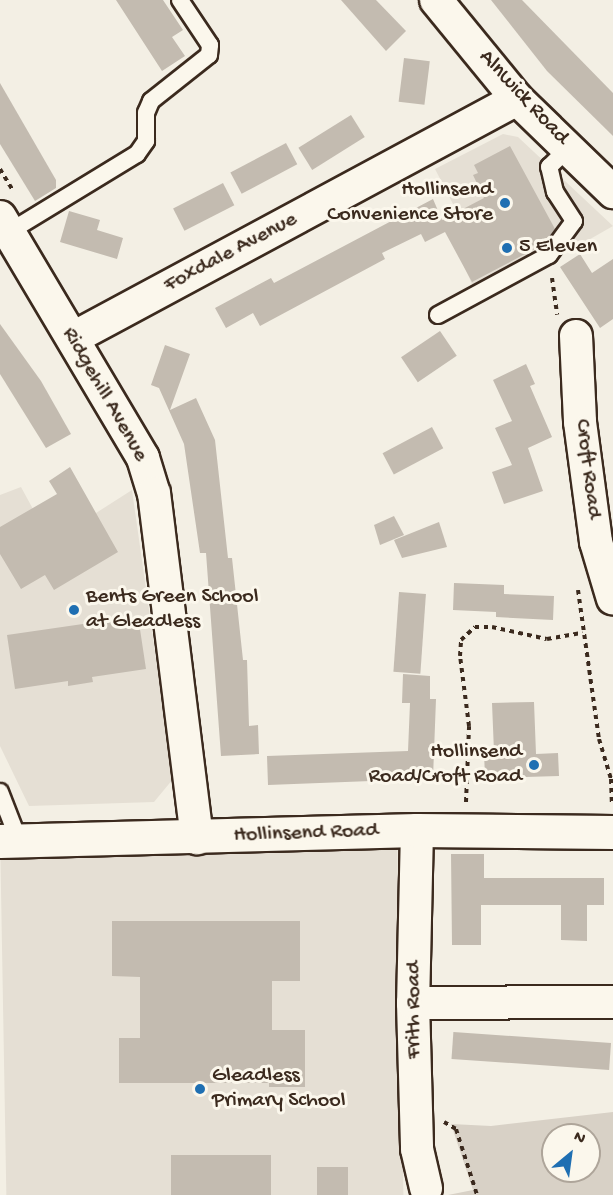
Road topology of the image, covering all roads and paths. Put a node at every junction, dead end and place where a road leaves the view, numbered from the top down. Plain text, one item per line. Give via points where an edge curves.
1 (180, 0) edge
2 (436, 0) edge
3 (517, 99) junction
4 (569, 148) junction
5 (613, 192) edge
6 (4, 225) edge
7 (549, 255) junction
8 (438, 315) dead end
9 (567, 330) joint
10 (73, 338) junction
11 (577, 579) dead end
12 (613, 599) edge
13 (582, 633) junction
14 (0, 792) edge
15 (417, 830) junction
16 (465, 830) junction
17 (613, 832) edge
18 (196, 838) junction
19 (10, 841) edge
20 (613, 1002) edge
21 (413, 1003) junction
22 (416, 1113) junction
23 (426, 1191) edge
24 (477, 1195) edge

1 - 6 lane via 210,45 209,55 151,101 146,113 146,141 137,154
2 - 3 street, Alnwick Road
3 - 4 street, Alnwick Road
3 - 10 street, Foxdale Avenue
4 - 5 street, Alnwick Road
4 - 7 lane via 549,168 555,192 574,221
6 - 10 street, Ridgehill Avenue
7 - 8 lane
7 - 9 path
9 - 12 street, Croft Road via 596,542
10 - 18 street, Ridgehill Avenue via 143,458 154,493
11 - 13 path
13 - 16 path via 547,639 476,627 461,640 469,726
13 - 17 path via 599,739 611,779
14 - 19 lane
15 - 16 main road, Hollinsend Road
15 - 18 main road, Hollinsend Road
15 - 21 street, Frith Road
16 - 17 main road, Hollinsend Road
18 - 19 main road, Hollinsend Road
20 - 21 street
21 - 22 street, Frith Road
22 - 23 street, Frith Road via 417,1149
22 - 24 path via 456,1129

